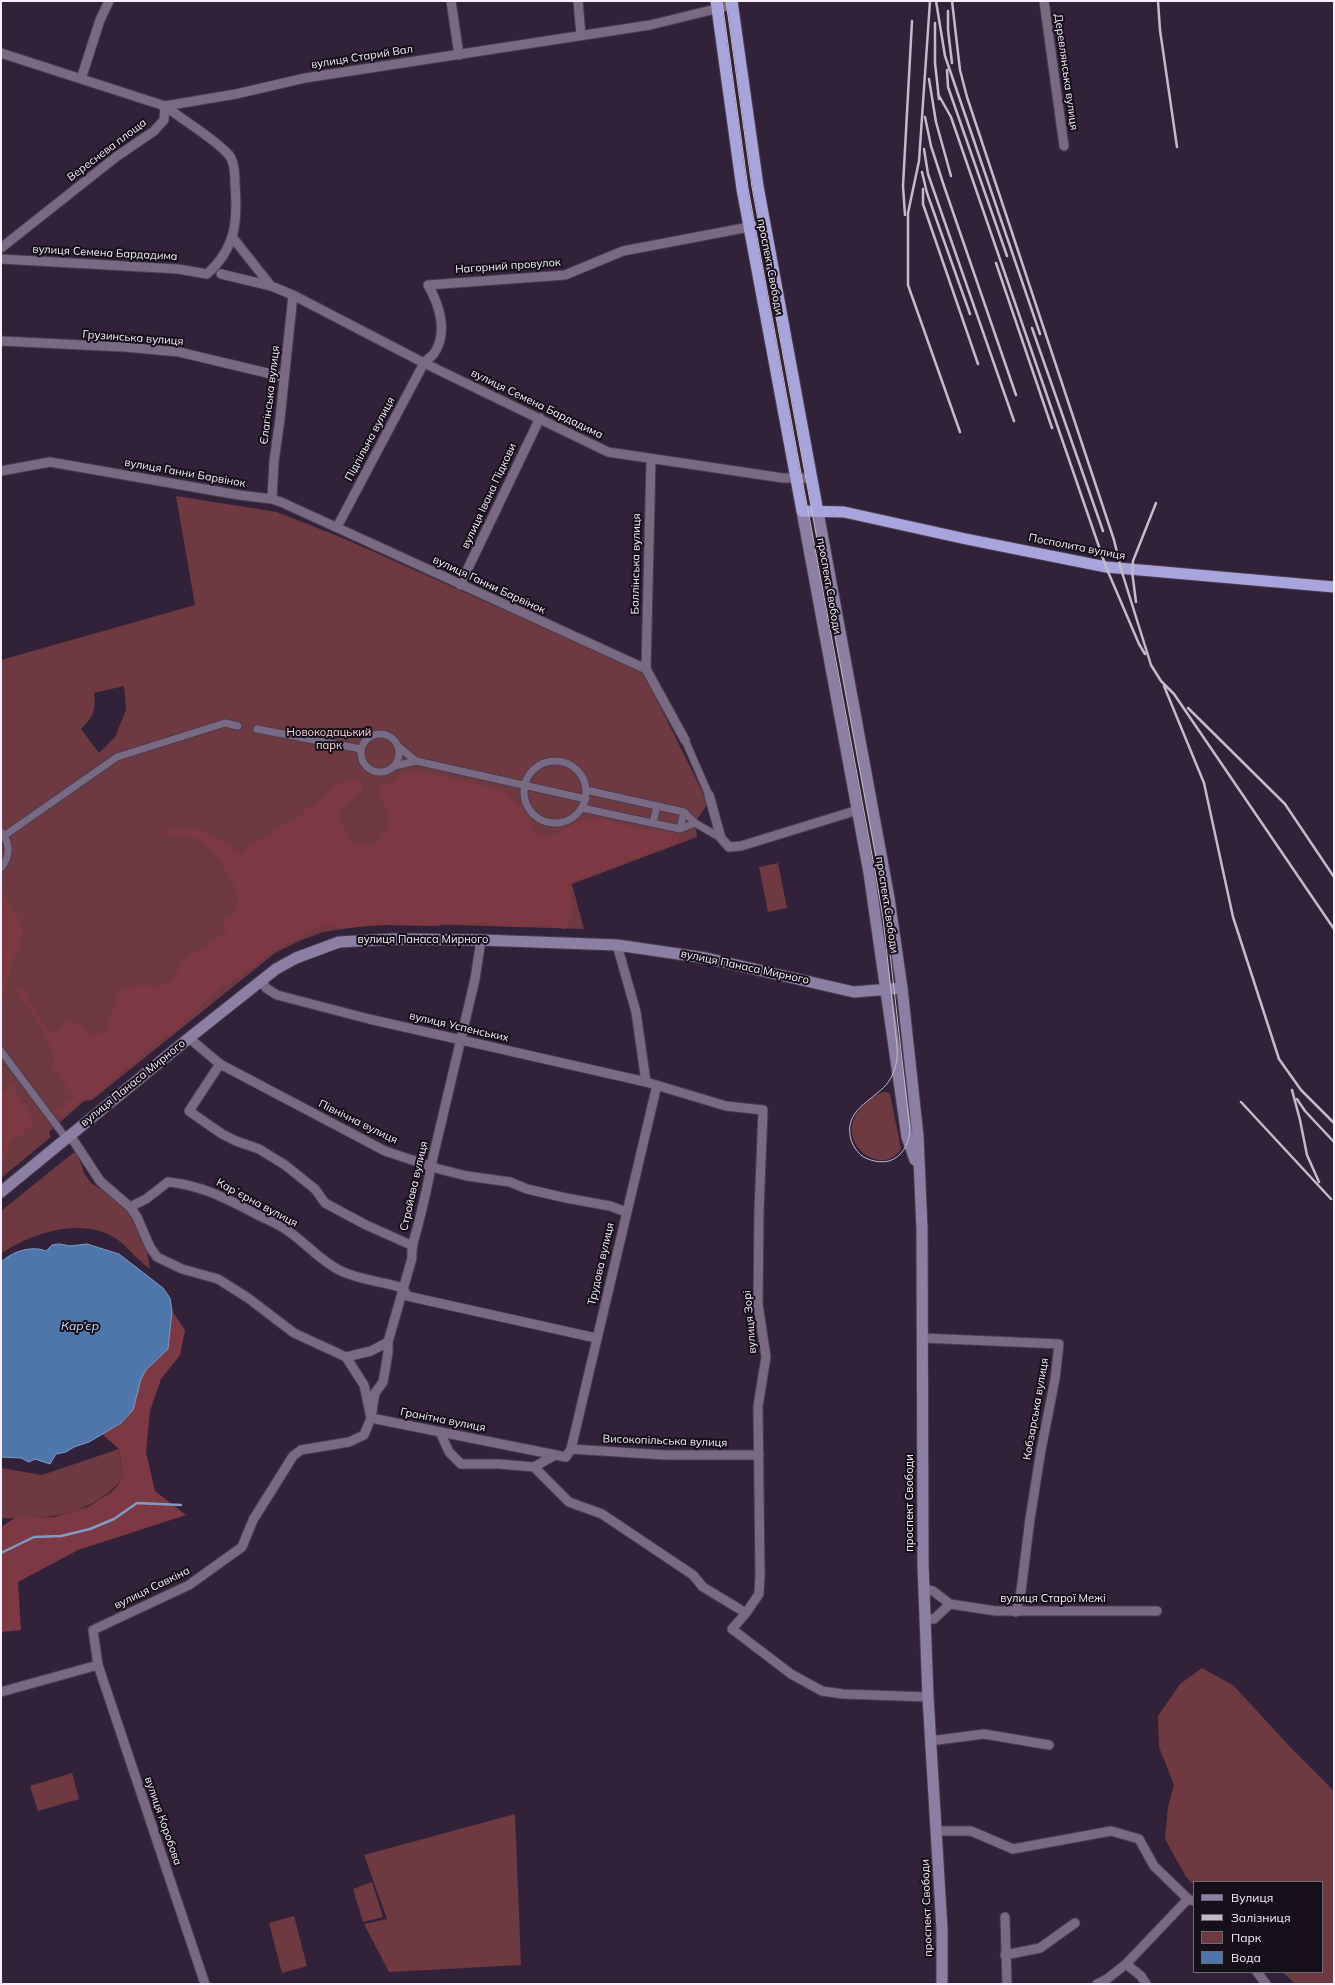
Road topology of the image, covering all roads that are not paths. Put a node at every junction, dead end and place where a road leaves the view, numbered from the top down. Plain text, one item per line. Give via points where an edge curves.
1 (109, 1) edge
2 (451, 1) edge
3 (578, 1) edge
4 (1044, 1) edge
5 (732, 3) edge
6 (716, 5) edge
7 (581, 35) junction
8 (1, 53) edge
9 (459, 54) junction
10 (82, 79) junction
11 (165, 106) junction
12 (1064, 146) dead end
13 (765, 224) junction
14 (749, 227) junction
15 (233, 238) junction
16 (1, 248) edge
17 (1, 259) edge
18 (221, 274) dead end
19 (271, 286) junction
20 (293, 295) junction
21 (1, 341) edge
22 (424, 363) junction
23 (284, 377) junction
24 (540, 418) junction
25 (651, 459) junction
26 (1, 471) edge
27 (812, 478) junction
28 (796, 479) junction
29 (272, 499) junction
30 (802, 511) junction
31 (818, 512) junction
32 (337, 527) junction
33 (460, 585) junction
34 (1334, 587) edge
35 (646, 669) junction
36 (238, 726) dead end
37 (257, 729) dead end
38 (685, 740) joint
39 (399, 747) junction
40 (361, 750) junction
41 (416, 761) junction
42 (395, 766) junction
43 (532, 771) junction
44 (510, 782) junction
45 (525, 785) junction
46 (586, 790) junction
47 (709, 795) joint
48 (586, 799) junction
49 (525, 802) junction
50 (657, 806) junction
51 (582, 808) junction
52 (858, 810) junction
53 (684, 812) junction
54 (653, 823) junction
55 (695, 823) junction
56 (680, 829) junction
57 (2, 836) edge
58 (721, 838) junction
59 (1, 868) edge
60 (481, 940) junction
61 (617, 946) junction
62 (262, 980) junction
63 (902, 988) junction
64 (886, 990) junction
65 (189, 1038) junction
66 (460, 1040) junction
67 (1, 1051) edge
68 (220, 1064) junction
69 (646, 1082) junction
70 (657, 1085) junction
71 (68, 1136) junction
72 (431, 1166) junction
73 (920, 1174) junction
74 (1, 1192) edge
75 (130, 1207) junction
76 (626, 1212) junction
77 (411, 1245) junction
78 (403, 1288) junction
79 (596, 1338) junction
80 (923, 1338) junction
81 (388, 1342) junction
82 (346, 1357) junction
83 (371, 1418) junction
84 (440, 1432) junction
85 (364, 1435) joint
86 (571, 1449) junction
87 (555, 1455) junction
88 (759, 1455) junction
89 (534, 1468) junction
90 (924, 1589) junction
91 (950, 1604) junction
92 (1157, 1611) dead end
93 (1016, 1612) junction
94 (746, 1613) junction
95 (925, 1619) junction
96 (98, 1665) junction
97 (1, 1692) edge
98 (928, 1697) junction
99 (930, 1741) junction
100 (1048, 1745) dead end
101 (936, 1831) junction
102 (1191, 1900) edge
103 (1005, 1917) dead end
104 (1075, 1923) dead end
105 (1006, 1955) junction
106 (1126, 1964) junction
107 (1258, 1973) edge
108 (205, 1984) edge
109 (942, 1984) edge
110 (1007, 1984) edge
111 (1097, 1984) edge
112 (1146, 1984) edge
113 (1266, 1984) edge

1 - 10 street via 100,20
2 - 9 street
3 - 7 street
4 - 12 street, Деревлянська вулиця
5 - 6 street, вулиця Старий Вал
5 - 13 highway, проспект Свободи
6 - 7 street, вулиця Старий Вал via 650,25
6 - 14 highway, проспект Свободи
7 - 9 street, вулиця Старий Вал
8 - 10 street, вулиця Старий Вал
9 - 11 street, вулиця Старий Вал via 305,78 236,94
10 - 11 street, вулиця Старий Вал
11 - 15 street via 230,156 237,208
11 - 16 street, Вереснева площа via 164,120 154,131 116,157
13 - 14 street, Нагорний провулок
13 - 27 highway, проспект Свободи
14 - 22 street, Нагорний провулок via 623,250 564,275 428,285 437,301 442,329 436,352
14 - 28 highway, проспект Свободи
15 - 17 street, вулиця Семена Бардадима via 217,265 207,274 178,269
15 - 19 street, вулиця Семена Бардадима
18 - 19 street, вулиця Семена Бардадима
19 - 20 street, вулиця Семена Бардадима
20 - 22 street, вулиця Семена Бардадима
20 - 23 street, Єлагінська вулиця
21 - 23 street, Грузинська вулиця via 179,352
22 - 24 street, вулиця Семена Бардадима
22 - 32 street, Підпільна вулиця
23 - 29 street, Єлагінська вулиця
24 - 25 street, вулиця Семена Бардадима via 608,452
24 - 33 street, вулиця Івана Підкови
25 - 28 street, вулиця Семена Бардадима
25 - 35 street, Баллінська вулиця
26 - 29 street, вулиця Ганни Барвінок via 50,462
27 - 28 street, вулиця Семена Бардадима
27 - 31 highway, проспект Свободи
28 - 30 highway, проспект Свободи
29 - 32 street, вулиця Ганни Барвінок
30 - 31 highway, Посполита вулиця
30 - 52 main road, проспект Свободи
31 - 34 highway, Посполита вулиця via 844,512 1106,567
31 - 63 main road, проспект Свободи via 887,884
32 - 33 street, вулиця Ганни Барвінок
33 - 35 street, вулиця Ганни Барвінок
35 - 38 street
36 - 57 street via 225,723 117,757
37 - 40 street
38 - 47 street
39 - 40 street via 389,736 379,734 369,737
39 - 41 street
39 - 42 street via 399,758
40 - 42 street via 364,764 371,771 381,773
41 - 42 street
41 - 44 street
43 - 44 street
43 - 45 street
43 - 46 street via 546,762 570,764 582,776
44 - 45 street
44 - 49 street via 518,789
45 - 48 street
45 - 49 street
46 - 48 street
46 - 50 street
47 - 58 street
48 - 51 street
49 - 51 street via 534,815 548,823 568,820
50 - 53 street
50 - 54 street
51 - 54 street
52 - 58 street via 741,846 729,847
52 - 64 main road, проспект Свободи via 871,880
53 - 55 street
53 - 56 street
54 - 56 street
55 - 56 street
55 - 58 street
57 - 59 street via 9,851
60 - 61 main road, вулиця Панаса Мирного
60 - 62 main road, вулиця Панаса Мирного via 394,939 339,942 296,958
60 - 66 street, Стройова вулиця via 475,979
61 - 64 main road, вулиця Панаса Мирного via 706,958 854,992
61 - 69 street via 636,1012
62 - 65 main road, вулиця Панаса Мирного
62 - 66 street, вулиця Успенських via 266,988 277,995
63 - 64 main road, вулиця Панаса Мирного
63 - 73 main road, проспект Свободи
64 - 73 main road, проспект Свободи via 907,1137
65 - 68 street, Північна вулиця
65 - 71 main road, вулиця Панаса Мирного
66 - 69 street, вулиця Успенських
66 - 72 street, Стройова вулиця
67 - 71 street
68 - 72 street, Північна вулиця via 385,1151
68 - 77 street via 189,1111 222,1134 259,1149 285,1165 315,1189 325,1203
69 - 70 street, вулиця Успенських
70 - 76 street, Трудова вулиця
70 - 88 street, вулиця Зорі via 726,1106 763,1110 758,1304 766,1357 758,1406
71 - 74 main road, вулиця Панаса Мирного
71 - 75 street via 100,1181
72 - 76 street, Північна вулиця via 467,1176 510,1182 527,1189 610,1206
72 - 77 street, Стройова вулиця via 417,1230
73 - 80 main road, проспект Свободи
75 - 78 street, Карʼєрна вулиця via 146,1199 168,1182 194,1186 215,1193 287,1230 337,1269
75 - 82 street via 157,1257 182,1269 218,1279 294,1332
76 - 79 street, Трудова вулиця
77 - 78 street, Стройова вулиця via 412,1258
78 - 79 street, Карʼєрна вулиця via 407,1296
78 - 81 street, Стройова вулиця
79 - 86 street, Трудова вулиця
80 - 90 main road, проспект Свободи
80 - 93 street, Кобзарська вулиця via 1059,1344
81 - 82 street via 371,1351
81 - 83 street, Стройова вулиця via 387,1365 383,1382 375,1393
82 - 83 street via 364,1385
83 - 84 street, Гранітна вулиця
83 - 85 street, Стройова вулиця
84 - 87 street, Гранітна вулиця
84 - 89 street via 449,1452 461,1464 500,1464
85 - 96 street, вулиця Савкіна via 349,1442 301,1450 293,1456 253,1520 242,1548 189,1585 93,1630
86 - 87 street via 566,1457
86 - 88 street, Високопільська вулиця via 659,1455
87 - 89 street
88 - 94 street, вулиця Зорі via 759,1594
89 - 94 street via 569,1502 602,1514 693,1574 703,1587
90 - 91 street, вулиця Старої Межі via 933,1591
90 - 95 main road, проспект Свободи
91 - 93 street, вулиця Старої Межі
91 - 95 street via 934,1619
92 - 93 street, вулиця Старої Межі
94 - 98 street, вулиця Зорі via 732,1629 791,1674 822,1691
95 - 98 main road, проспект Свободи
96 - 97 street
96 - 108 street, вулиця Коробова
98 - 99 main road, проспект Свободи
99 - 100 street via 984,1734
99 - 101 main road, проспект Свободи
101 - 102 street via 970,1830 1013,1849 1111,1831 1139,1839 1154,1866
101 - 109 main road, проспект Свободи via 942,1929
102 - 106 street
103 - 105 street
104 - 105 street via 1040,1948
105 - 110 street
106 - 111 street
106 - 112 street via 1141,1976
107 - 113 street

